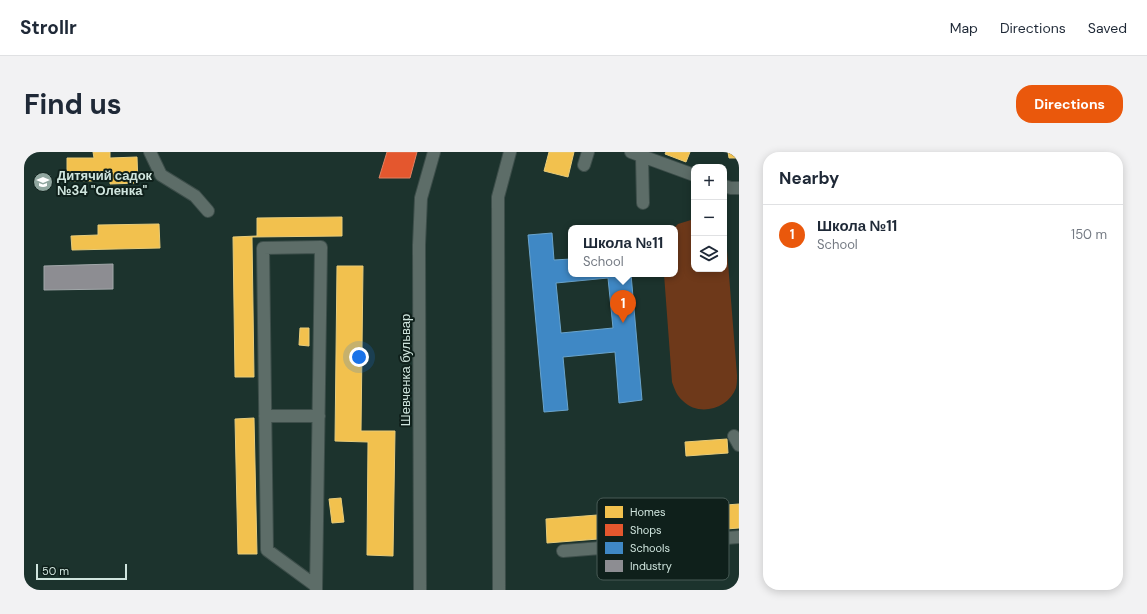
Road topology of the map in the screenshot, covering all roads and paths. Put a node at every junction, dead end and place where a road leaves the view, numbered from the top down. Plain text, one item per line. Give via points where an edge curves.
1 (150, 152) edge
2 (434, 152) edge
3 (510, 152) edge
4 (588, 152) edge
5 (636, 154) edge
6 (584, 165) dead end
7 (691, 174) edge
8 (727, 187) edge
9 (739, 188) edge
10 (642, 203) dead end
11 (208, 211) dead end
12 (265, 416) junction
13 (319, 416) junction
14 (739, 537) edge
15 (729, 538) edge
16 (597, 548) edge
17 (563, 551) dead end
18 (316, 588) edge
19 (420, 590) edge
20 (498, 590) edge

1 - 11 street via 161,175 195,196
2 - 19 street, Шевченка бульвар via 421,198 419,245
3 - 20 street via 498,197
4 - 6 street
5 - 7 street
5 - 10 street
8 - 9 street
12 - 13 street
12 - 13 street via 263,248 321,247
12 - 18 street via 267,550
13 - 18 street
14 - 15 street
16 - 17 street

